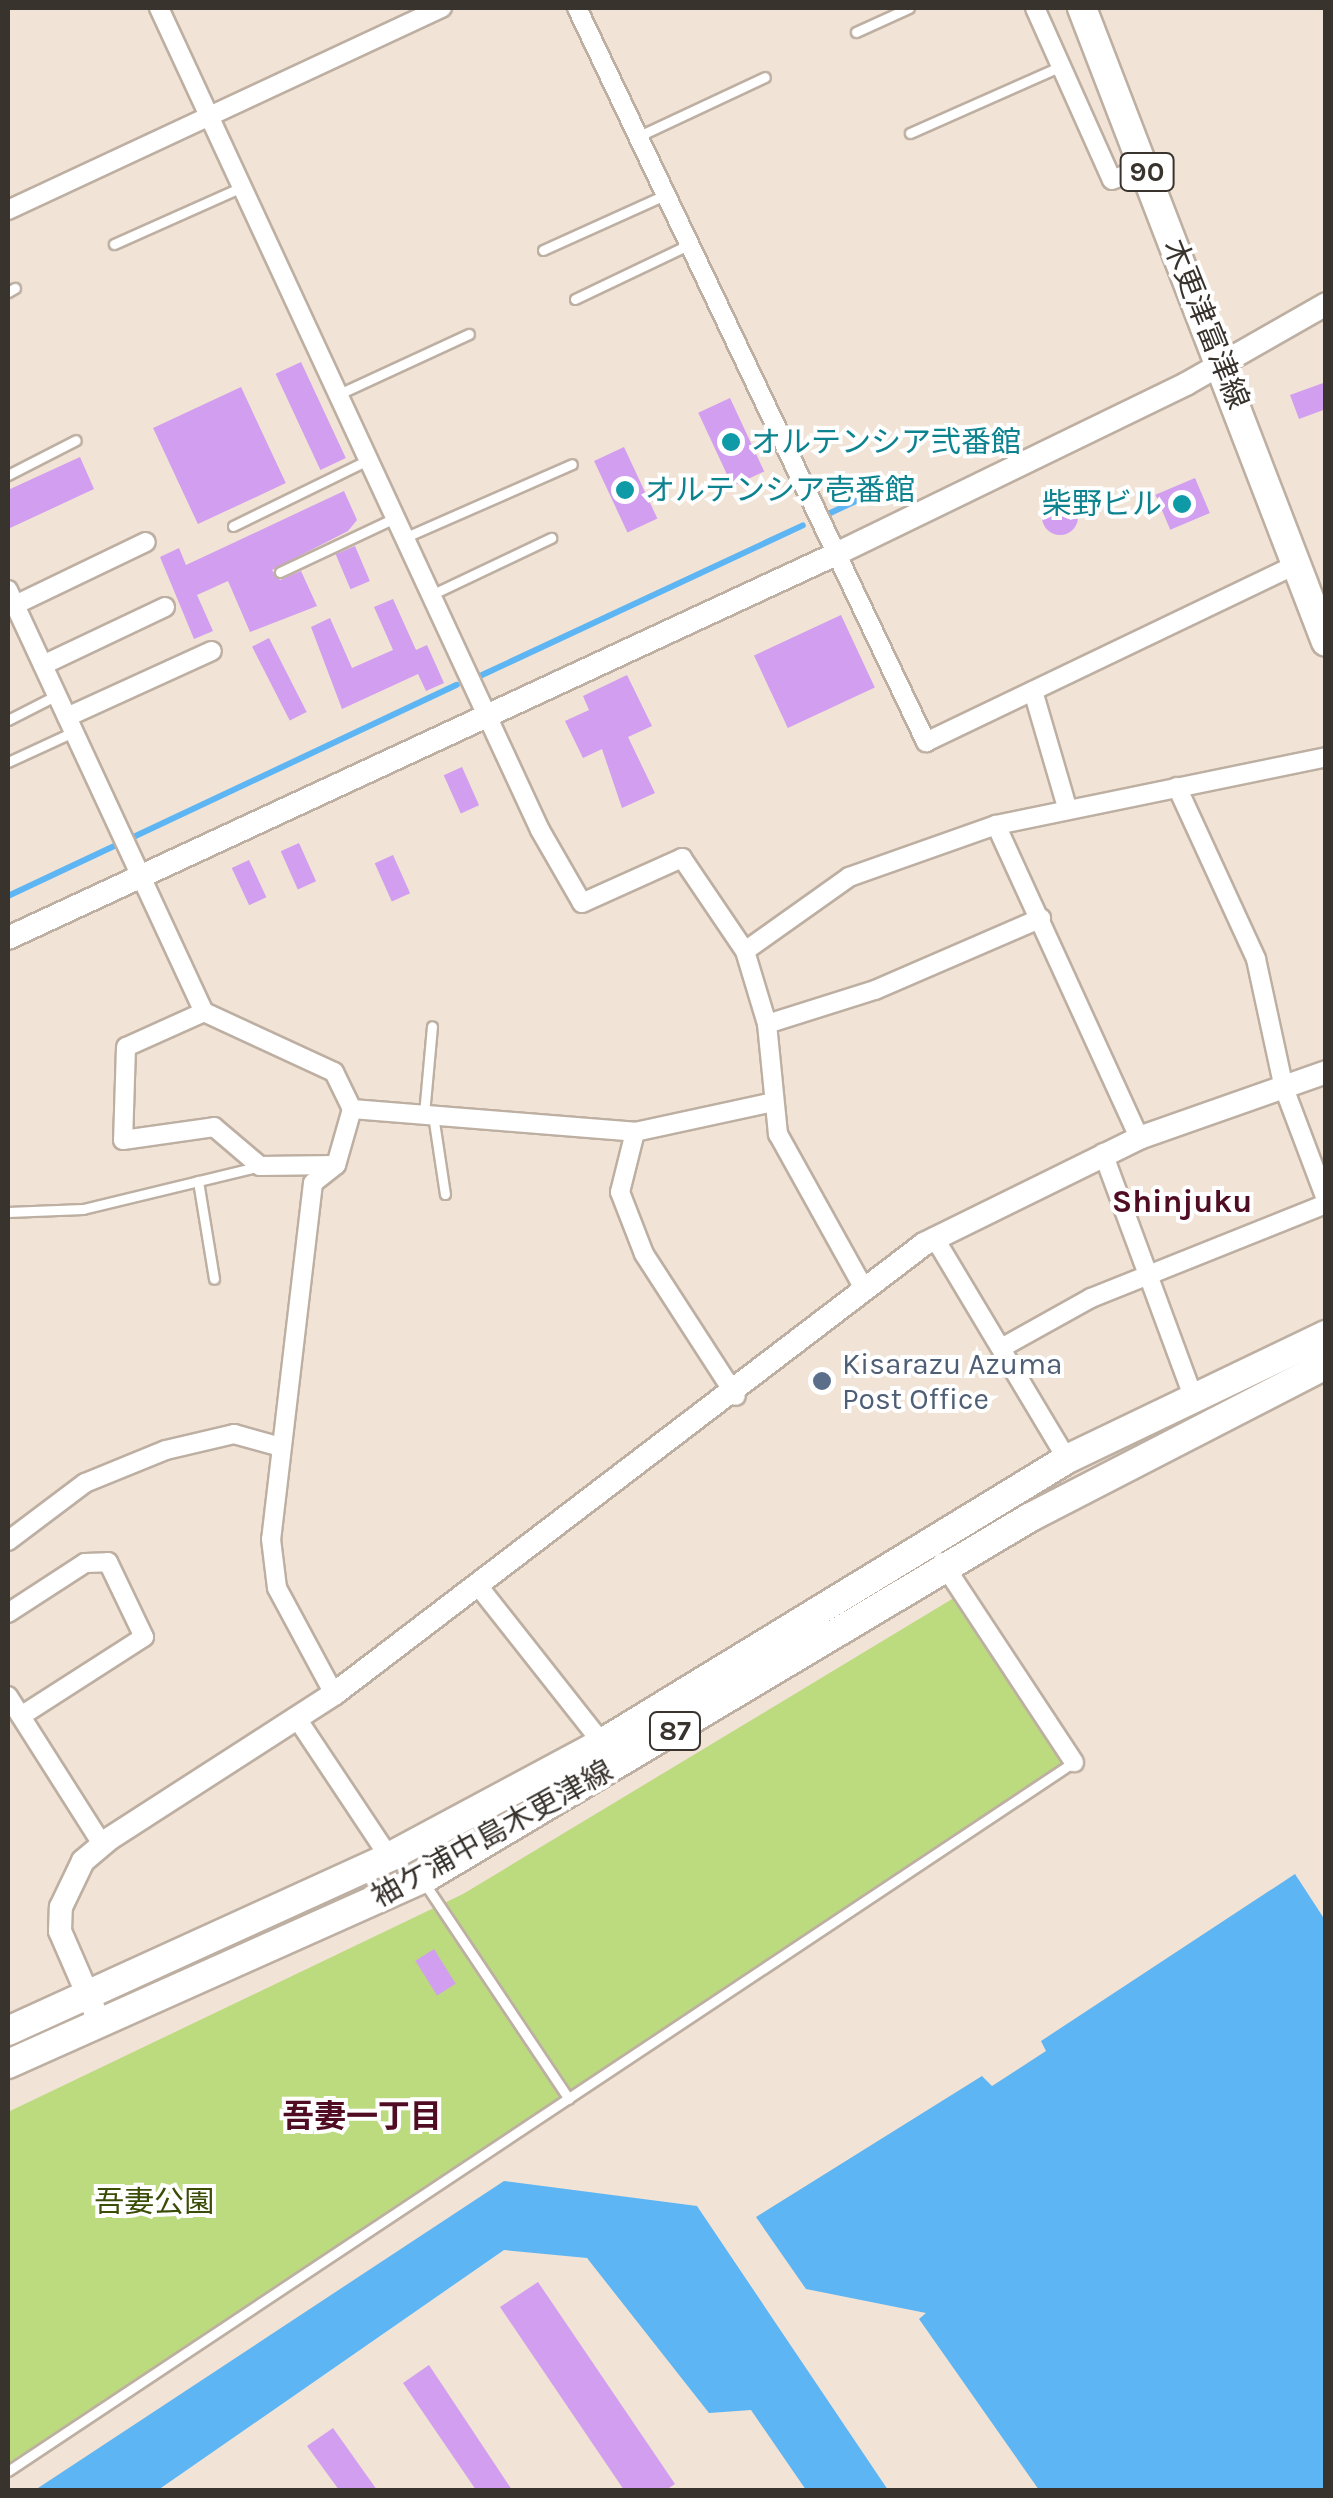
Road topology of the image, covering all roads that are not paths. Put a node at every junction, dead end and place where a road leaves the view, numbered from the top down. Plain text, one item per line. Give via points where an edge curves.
1 (159, 8) edge
2 (442, 8) edge
3 (577, 8) edge
4 (910, 8) edge
5 (1035, 8) edge
6 (1082, 8) edge
7 (856, 32) dead end
8 (1061, 66) junction
9 (765, 77) dead end
10 (209, 117) junction
11 (910, 132) dead end
12 (637, 137) junction
13 (1145, 167) junction
14 (242, 187) junction
15 (664, 195) junction
16 (8, 210) edge
17 (114, 244) dead end
18 (688, 245) junction
19 (544, 250) dead end
20 (575, 299) dead end
21 (1326, 304) edge
22 (469, 334) dead end
23 (1223, 362) junction
24 (339, 394) junction
25 (76, 440) dead end
26 (370, 460) junction
27 (572, 464) dead end
28 (8, 474) edge
29 (397, 517) junction
30 (233, 526) dead end
31 (406, 537) junction
32 (551, 538) dead end
33 (146, 542) dead end
34 (834, 555) junction
35 (1296, 565) junction
36 (280, 572) dead end
37 (432, 594) junction
38 (165, 607) dead end
39 (13, 610) edge
40 (1326, 642) edge
41 (212, 650) dead end
42 (43, 665) junction
43 (1033, 691) junction
44 (57, 695) junction
45 (488, 714) junction
46 (8, 720) edge
47 (71, 724) junction
48 (1326, 758) edge
49 (8, 762) edge
50 (1177, 787) junction
51 (1066, 804) junction
52 (996, 825) junction
53 (141, 876) junction
54 (1041, 918) junction
55 (8, 938) edge
56 (745, 951) junction
57 (204, 1012) junction
58 (768, 1024) junction
59 (432, 1026) dead end
60 (1326, 1072) edge
61 (1284, 1088) junction
62 (769, 1104) junction
63 (352, 1109) junction
64 (429, 1115) junction
65 (635, 1132) junction
66 (1140, 1138) junction
67 (1104, 1153) junction
68 (336, 1165) junction
69 (260, 1166) junction
70 (198, 1182) junction
71 (445, 1194) dead end
72 (1326, 1202) edge
73 (8, 1212) edge
74 (934, 1238) junction
75 (1150, 1274) junction
76 (214, 1279) dead end
77 (865, 1290) junction
78 (1326, 1334) edge
79 (1003, 1347) junction
80 (1326, 1365) edge
81 (736, 1396) junction
82 (1194, 1399) junction
83 (281, 1447) junction
84 (1068, 1459) junction
85 (8, 1541) edge
86 (930, 1543) junction
87 (948, 1572) junction
88 (479, 1586) junction
89 (8, 1612) edge
90 (334, 1694) junction
91 (8, 1696) edge
92 (20, 1716) junction
93 (298, 1720) junction
94 (602, 1743) junction
95 (1074, 1762) joint
96 (102, 1844) junction
97 (389, 1856) junction
98 (422, 1878) junction
99 (88, 1994) junction
100 (100, 2023) junction
101 (8, 2031) edge
102 (8, 2064) edge
103 (569, 2099) junction
104 (8, 2471) edge

1 - 10 street
2 - 10 street
3 - 12 street
4 - 7 lane
5 - 8 street
6 - 13 main road, 木更津富津線 / 90
8 - 11 lane
8 - 13 street via 1112,180
9 - 12 lane
10 - 14 street
10 - 16 street
12 - 15 street
13 - 23 main road, 木更津富津線 / 90
14 - 17 lane
14 - 24 street
15 - 18 street
15 - 19 lane
18 - 20 lane
18 - 34 street
21 - 23 street
22 - 24 lane
23 - 34 street
23 - 35 main road, 木更津富津線 / 90
24 - 26 street
25 - 28 lane
26 - 29 street
26 - 30 lane
27 - 31 lane
29 - 31 street
29 - 36 lane
31 - 37 street
32 - 37 lane
33 - 39 street
34 - 43 street via 926,742
34 - 45 street
35 - 40 main road, 木更津富津線 / 90
35 - 43 street
37 - 45 street
38 - 42 street
39 - 42 street
41 - 47 street
42 - 44 street
43 - 51 street
44 - 46 lane
44 - 47 street
45 - 53 street
45 - 56 street via 582,902 682,858
47 - 49 lane
47 - 53 street
48 - 50 street
50 - 51 street
50 - 61 street via 1256,959
51 - 52 street
52 - 54 street
52 - 56 street via 849,877
53 - 55 street
53 - 57 street
54 - 58 street via 875,990
54 - 66 street
56 - 58 street
57 - 63 street via 334,1072
57 - 69 street via 126,1047 123,1140 214,1127
58 - 62 street
59 - 64 lane
60 - 61 street
61 - 66 street
61 - 72 street
62 - 65 street
62 - 77 street via 789,1161
63 - 64 street
63 - 68 street
64 - 65 street
64 - 71 lane
65 - 81 street via 620,1192
66 - 67 street
67 - 74 street
67 - 75 street
68 - 69 street
68 - 83 street via 313,1183
69 - 70 lane
70 - 73 lane via 82,1209
70 - 76 lane
72 - 75 street
74 - 77 street
74 - 79 street
75 - 79 street
75 - 82 street
77 - 81 street
78 - 82 main road, 袖ケ浦中島木更津線 / 87
79 - 84 street
80 - 87 main road, 袖ケ浦中島木更津線 / 87 via 1029,1518
81 - 88 street
82 - 84 main road, 袖ケ浦中島木更津線 / 87
83 - 85 street via 234,1434 166,1450 85,1483
83 - 90 street via 277,1588
84 - 86 main road, 袖ケ浦中島木更津線 / 87
86 - 87 street
86 - 94 main road, 袖ケ浦中島木更津線 / 87
87 - 95 street
87 - 98 main road, 袖ケ浦中島木更津線 / 87
88 - 90 street
88 - 94 street
89 - 92 street via 85,1563 108,1562 144,1637
90 - 93 street
91 - 92 street
92 - 96 street
93 - 96 street
93 - 97 street
94 - 97 main road, 袖ケ浦中島木更津線 / 87
95 - 103 lane
96 - 99 street via 83,1861 61,1907 60,1931
97 - 99 main road, 袖ケ浦中島木更津線 / 87
98 - 100 main road, 袖ケ浦中島木更津線 / 87
98 - 103 lane
99 - 100 street
99 - 101 main road, 袖ケ浦中島木更津線 / 87
100 - 102 main road, 袖ケ浦中島木更津線 / 87
103 - 104 lane

